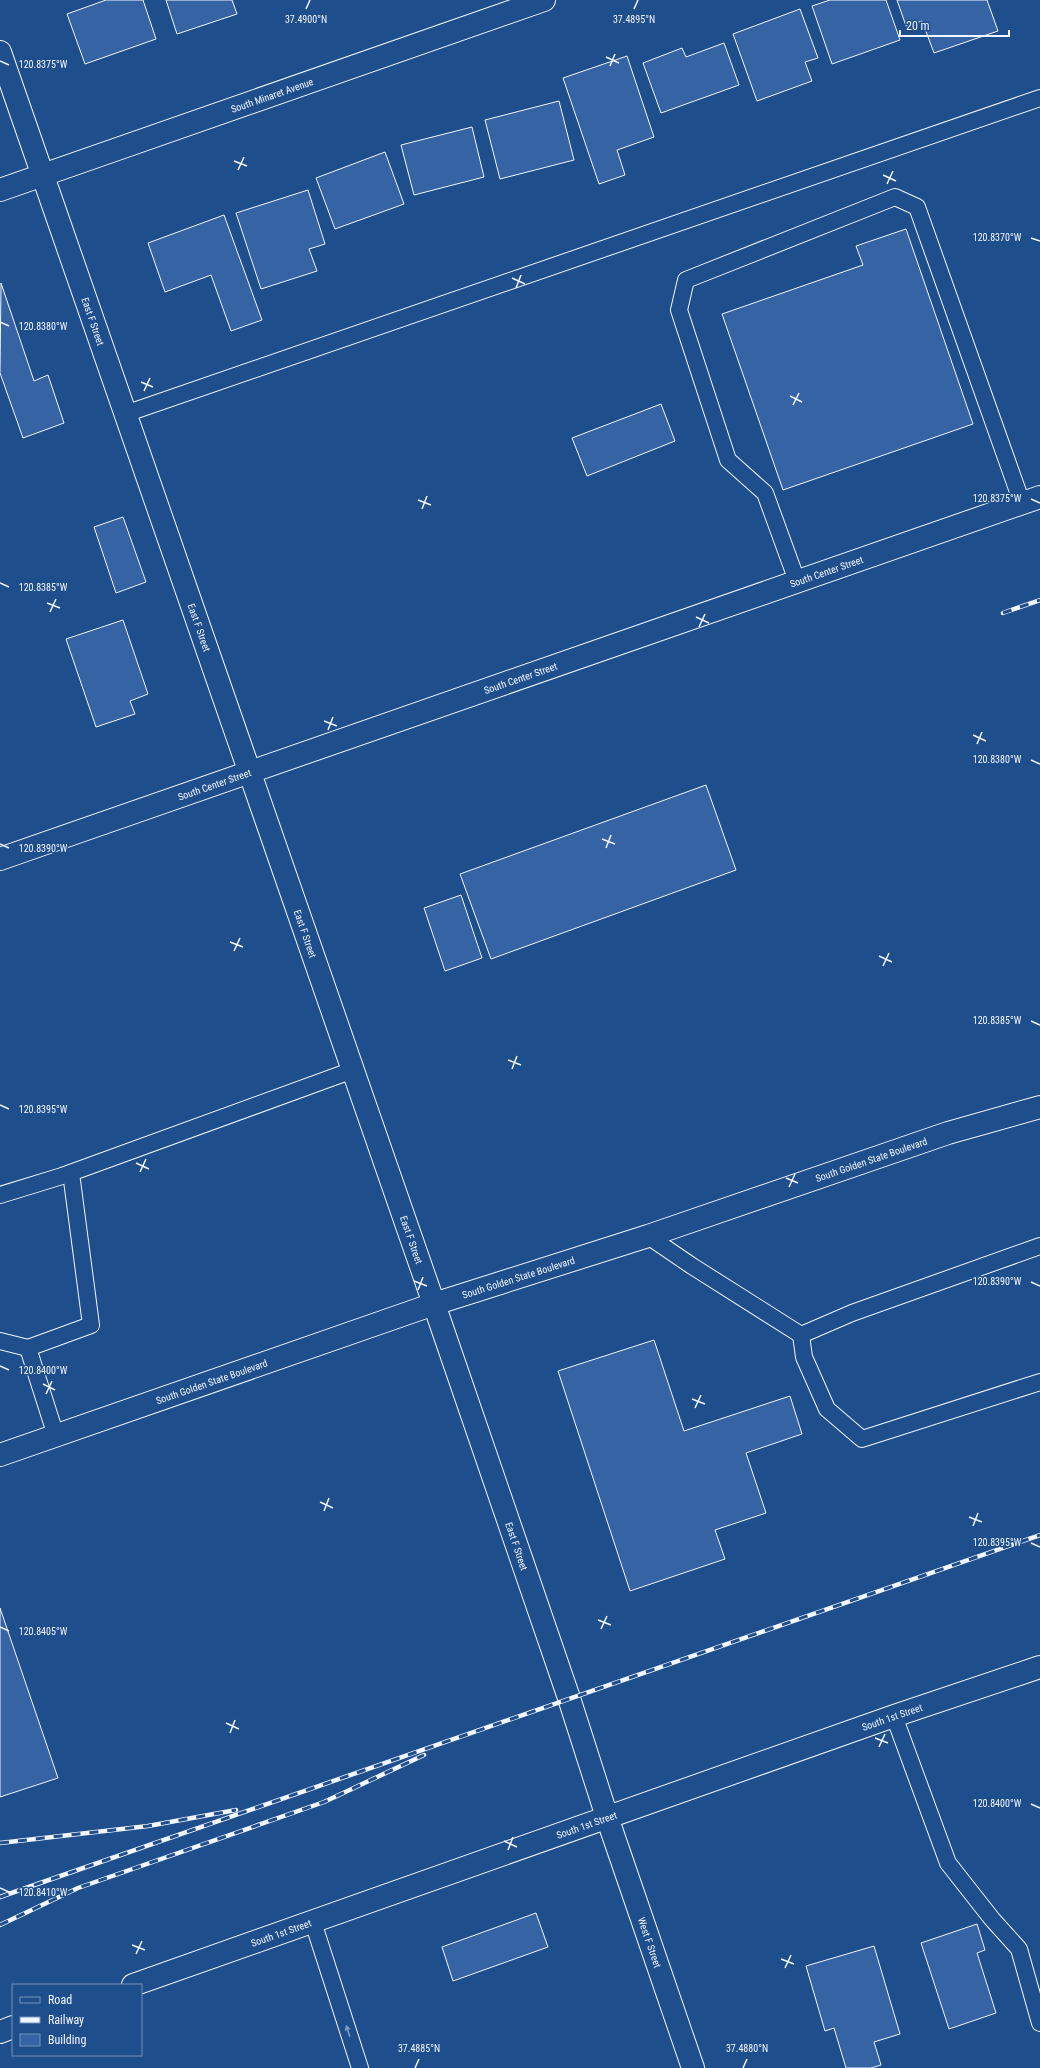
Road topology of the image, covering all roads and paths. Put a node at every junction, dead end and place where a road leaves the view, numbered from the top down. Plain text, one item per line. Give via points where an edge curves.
1 (544, 0) edge
2 (0, 52) edge
3 (1040, 98) edge
4 (43, 175) junction
5 (0, 190) edge
6 (125, 414) junction
7 (1031, 500) edge
8 (797, 581) junction
9 (250, 772) junction
10 (0, 859) edge
11 (353, 1070) junction
12 (1040, 1107) edge
13 (71, 1172) junction
14 (0, 1195) edge
15 (648, 1236) junction
16 (1040, 1246) edge
17 (434, 1304) junction
18 (801, 1335) junction
19 (0, 1341) edge
20 (28, 1348) junction
21 (1040, 1382) edge
22 (56, 1436) junction
23 (0, 1455) edge
24 (1040, 1667) edge
25 (894, 1716) junction
26 (607, 1817) junction
27 (313, 1922) junction
28 (136, 1984) edge
29 (1040, 2023) edge
30 (12, 2027) edge
31 (0, 2032) edge
32 (360, 2068) edge
33 (693, 2068) edge

1 - 4 street, South Minaret Avenue
2 - 4 street, East F Street
3 - 6 lane
4 - 5 street, South Minaret Avenue
4 - 6 street, East F Street
6 - 9 street, East F Street
7 - 8 street, South Center Street
7 - 8 lane via 917,207 895,197 686,280 679,310 728,460 765,493
8 - 9 street, South Center Street
9 - 10 street, South Center Street
9 - 11 street, East F Street
11 - 13 lane
11 - 17 street, East F Street
12 - 15 street, South Golden State Boulevard via 941,1136
13 - 14 lane
13 - 20 lane via 91,1325
15 - 17 street, South Golden State Boulevard
15 - 18 lane
16 - 18 lane via 852,1313
17 - 22 street, South Golden State Boulevard
17 - 26 street, East F Street via 570,1698
18 - 21 lane via 804,1357 827,1409 862,1439
19 - 20 lane
20 - 22 lane
22 - 23 street, South Golden State Boulevard
24 - 25 street, South 1st Street
25 - 26 street, South 1st Street
25 - 29 lane via 948,1863 1019,1949
26 - 27 street, South 1st Street
26 - 33 street, West F Street
27 - 28 street, South 1st Street
32 -> 27 lane
30 - 31 street

